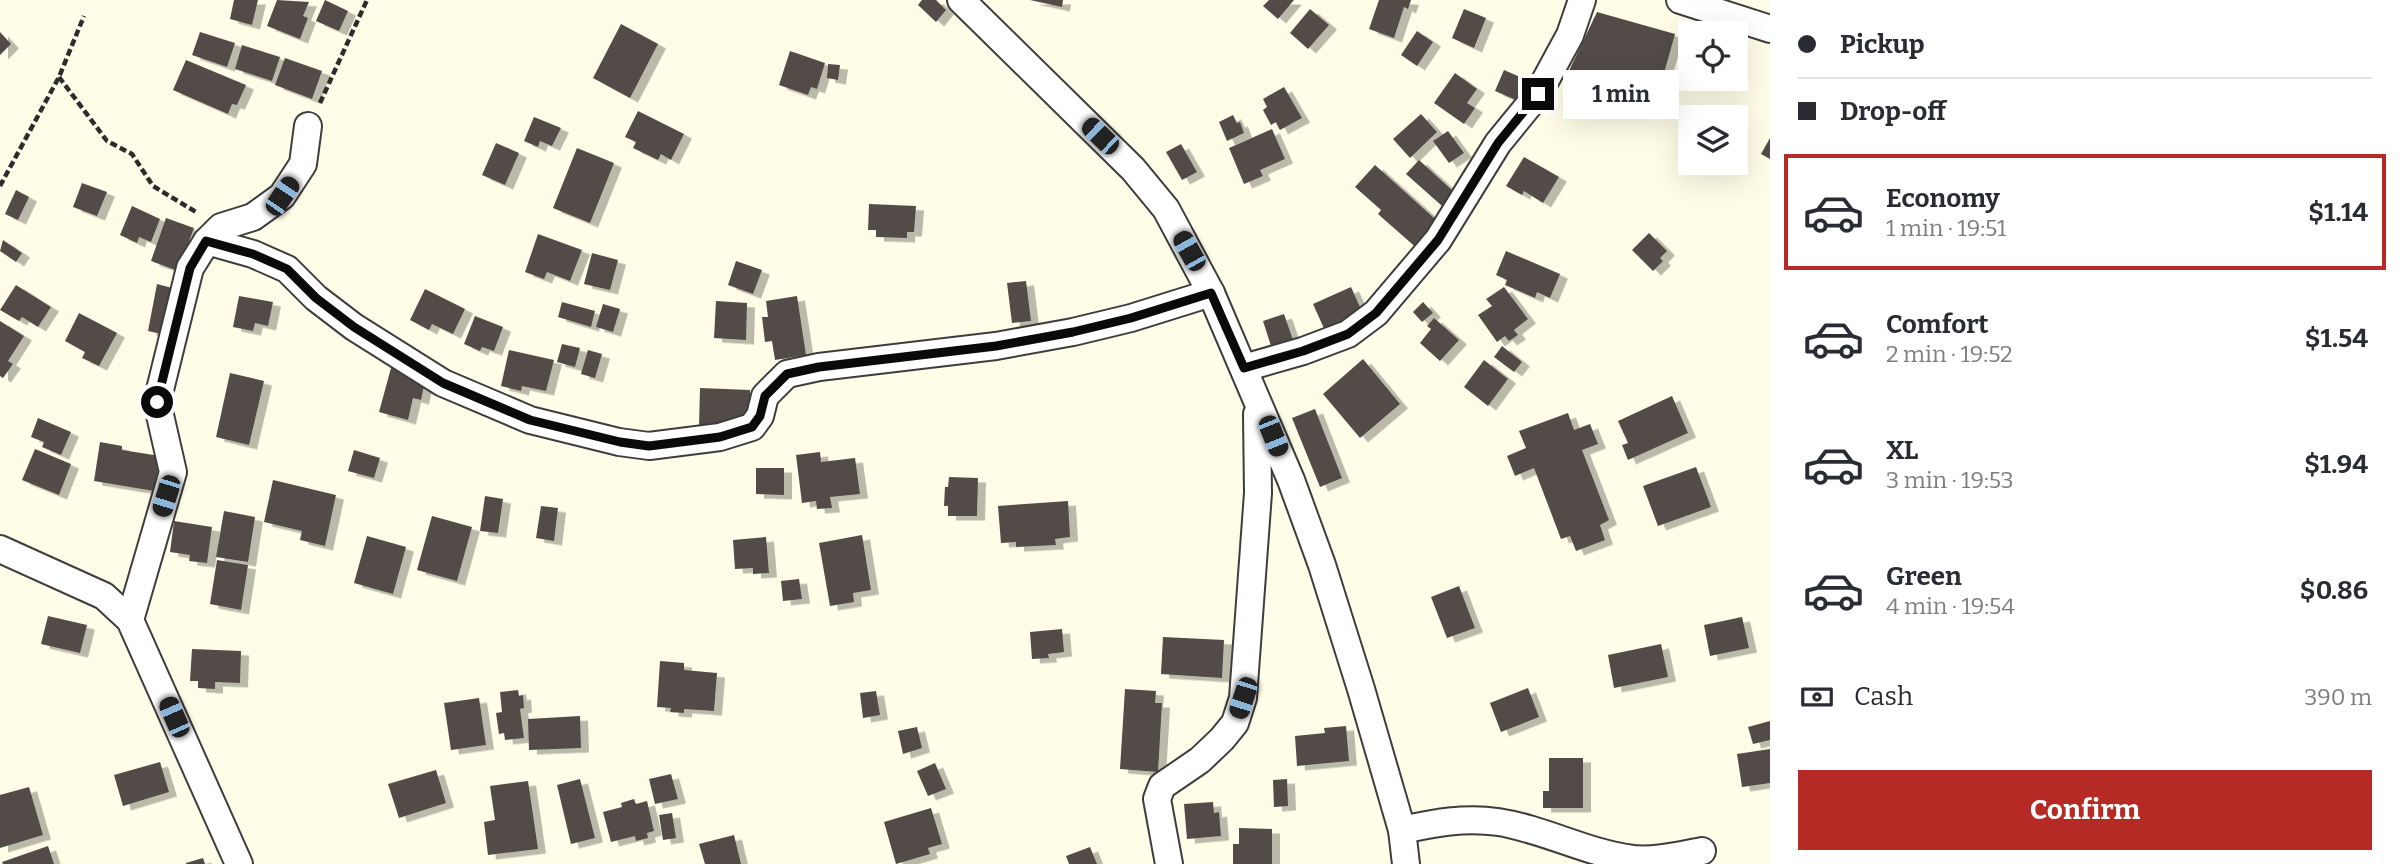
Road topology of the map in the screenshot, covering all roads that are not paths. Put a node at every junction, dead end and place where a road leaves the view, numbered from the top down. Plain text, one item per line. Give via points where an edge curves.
1 (961, 0) edge
2 (1582, 0) edge
3 (1680, 0) edge
4 (1770, 29) edge
5 (309, 126) road end
6 (214, 234) junction
7 (1211, 293) junction
8 (1244, 368) junction
9 (1255, 393) junction
10 (0, 549) edge
11 (130, 620) junction
12 (1402, 831) junction
13 (1702, 851) dead end
14 (239, 864) edge
15 (1169, 864) edge
16 (1406, 864) edge

1 - 7 street via 1133,169 1166,209
2 - 8 street via 1570,34 1538,94 1498,143 1438,240 1376,313 1348,334
3 - 4 street
5 - 6 street via 303,164 282,196 253,217
6 - 7 street via 287,269 354,327 443,383 530,420 649,446 720,437 752,427 765,396 787,374 1073,332
6 - 11 street via 190,268 157,402 173,472
7 - 8 street
8 - 9 street
9 - 12 street via 1322,565
9 - 15 street via 1258,493 1243,698 1235,723 1222,739 1162,786 1157,799
10 - 11 street via 104,596
11 - 14 street
12 - 13 street via 1471,820 1500,822 1634,859
12 - 16 street

